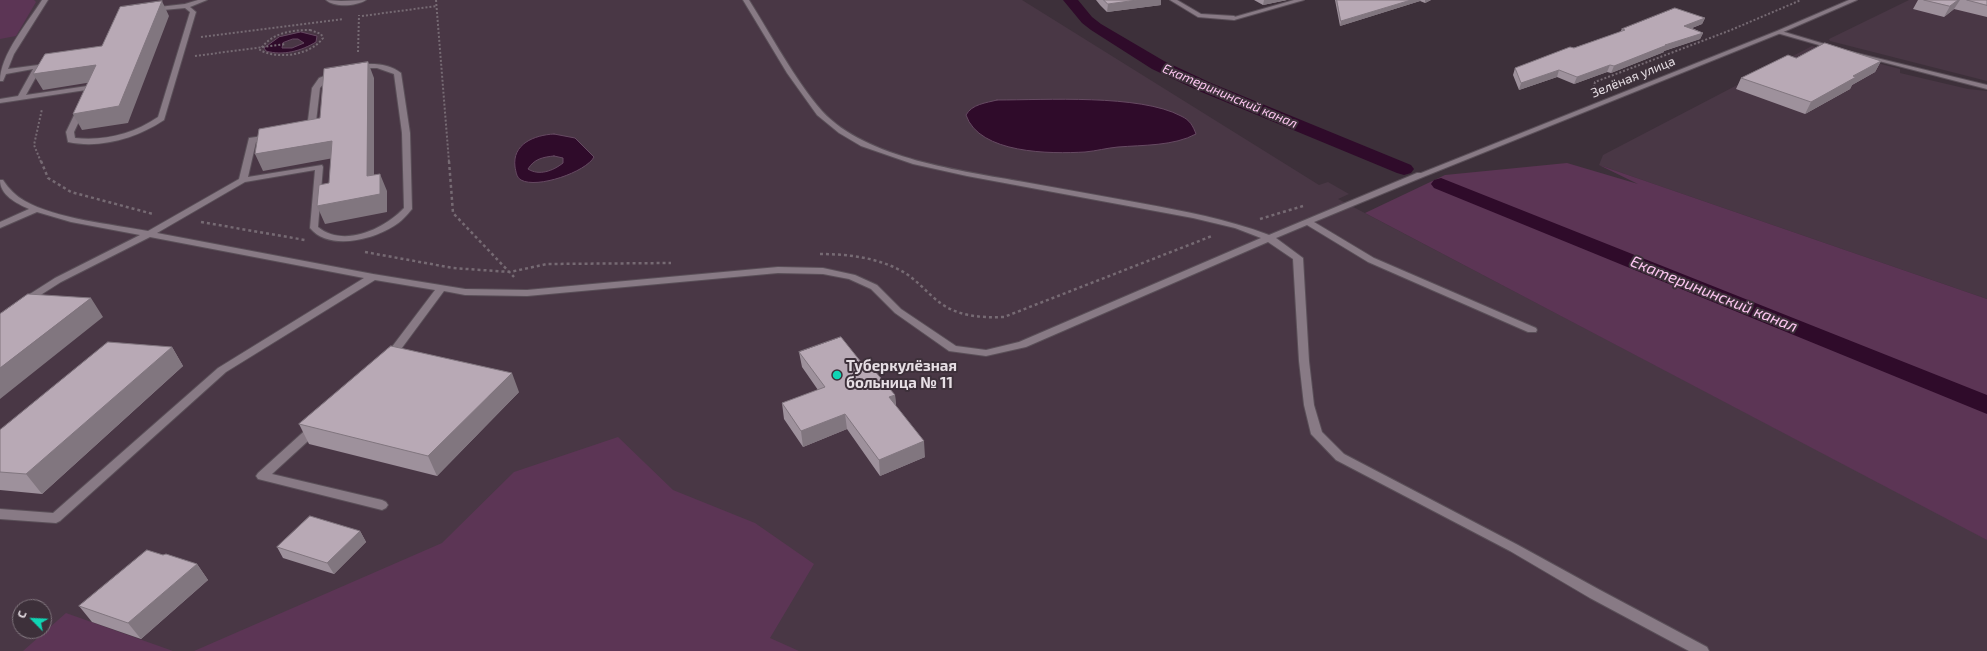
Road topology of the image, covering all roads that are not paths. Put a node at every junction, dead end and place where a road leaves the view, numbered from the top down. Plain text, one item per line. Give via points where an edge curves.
1 (45, 0) edge
2 (204, 0) edge
3 (329, 0) edge
4 (746, 0) edge
5 (1173, 0) edge
6 (1301, 0) edge
7 (1854, 0) edge
8 (360, 1) edge
9 (186, 6) junction
10 (147, 10) edge
11 (1779, 32) junction
12 (59, 63) edge
13 (38, 66) junction
14 (3, 72) junction
15 (0, 80) edge
16 (1987, 86) edge
17 (21, 98) junction
18 (0, 101) edge
19 (304, 131) edge
20 (281, 135) edge
21 (242, 180) junction
22 (0, 182) edge
23 (35, 210) junction
24 (1307, 222) junction
25 (0, 225) edge
26 (149, 234) junction
27 (1268, 238) junction
28 (373, 277) junction
29 (442, 288) junction
30 (15, 307) edge
31 (1532, 330) dead end
32 (383, 367) edge
33 (325, 419) edge
34 (382, 506) dead end
35 (0, 514) edge
36 (1702, 651) edge

1 - 14 street via 11,54
2 - 9 street
3 - 8 street via 344,3
4 - 27 street via 791,73 820,113 842,131 864,144 913,162 1192,215 1238,226
5 - 6 street via 1200,16 1234,18
7 - 11 street, Зелёная улица
9 - 10 street
9 - 17 street via 193,12 162,118 149,127 106,140 85,143 71,140 70,132 91,87
11 - 16 street
11 - 24 street, Зелёная улица
12 - 13 street
13 - 14 street
13 - 17 street
14 - 15 street
17 - 18 street
19 - 21 street via 311,130 316,88 322,80 351,68 375,65 397,73 406,133 408,209 393,224 371,233 337,238 319,234 314,228 319,167
20 - 21 street via 252,140
21 - 26 street
22 - 23 street, Зелёная улица via 7,193
23 - 25 street
23 - 26 street, Зелёная улица
24 - 27 street, Зелёная улица
24 - 31 street via 1371,260
26 - 28 street, Зелёная улица
26 - 30 street via 58,280
27 - 29 street, Зелёная улица via 1022,345 986,353 953,349 898,311 874,287 852,277 823,271 778,270 527,293 465,292
27 - 36 street via 1298,258 1309,405 1317,434 1340,457
28 - 29 street, Зелёная улица
28 - 35 street via 222,370 56,518
29 - 32 street
33 - 34 street via 262,476

